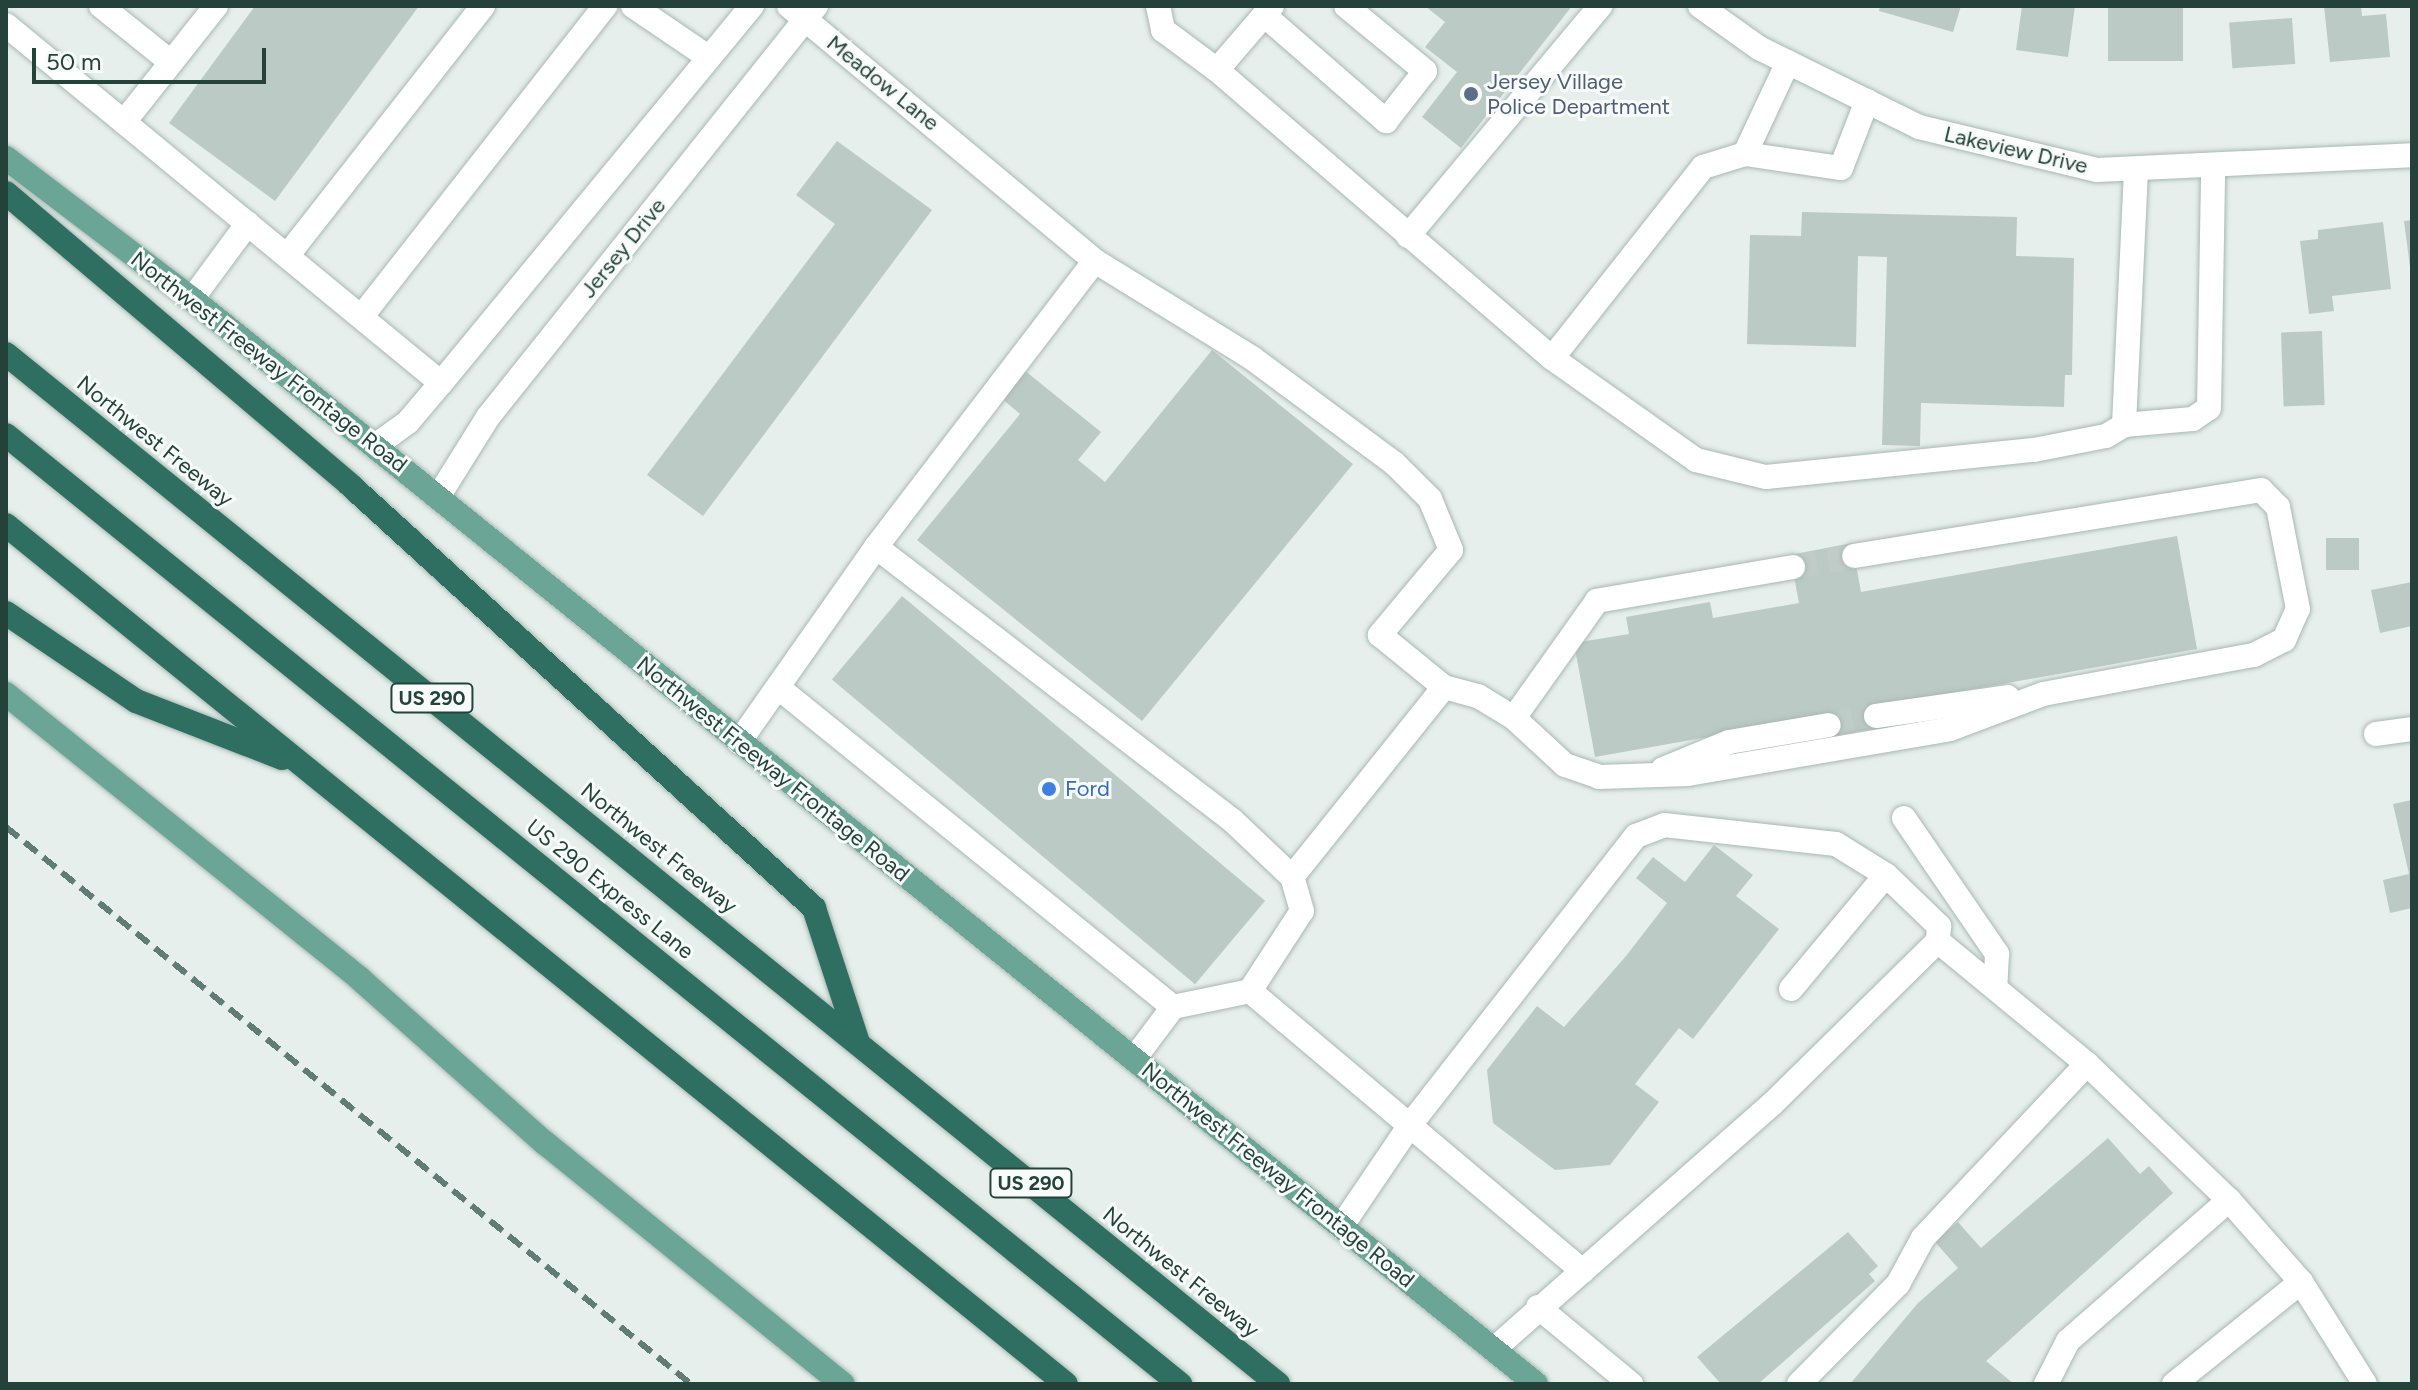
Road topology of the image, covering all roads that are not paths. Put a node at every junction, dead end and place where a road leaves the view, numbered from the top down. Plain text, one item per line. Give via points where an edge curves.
1 (101, 6) edge
2 (216, 6) edge
3 (483, 6) edge
4 (605, 6) edge
5 (633, 6) edge
6 (752, 6) edge
7 (1158, 6) edge
8 (1346, 6) edge
9 (1600, 6) edge
10 (1700, 6) edge
11 (804, 10) edge
12 (1268, 10) edge
13 (6, 25) edge
14 (708, 57) junction
15 (171, 62) junction
16 (1788, 62) junction
17 (1217, 70) junction
18 (1867, 101) junction
19 (124, 122) junction
20 (1745, 154) junction
21 (2412, 155) edge
22 (6, 158) edge
23 (2213, 167) junction
24 (2136, 169) junction
25 (6, 193) edge
26 (248, 223) junction
27 (1408, 236) junction
28 (287, 256) junction
29 (1095, 261) junction
30 (192, 299) junction
31 (362, 316) junction
32 (6, 354) edge
33 (1552, 358) junction
34 (441, 383) junction
35 (2124, 425) junction
36 (6, 435) edge
37 (375, 446) junction
38 (438, 497) junction
39 (6, 525) edge
40 (876, 547) junction
41 (1854, 556) tunnel mouth
42 (1793, 567) tunnel mouth
43 (6, 613) edge
44 (1444, 687) junction
45 (780, 689) junction
46 (6, 694) edge
47 (2043, 694) junction
48 (1876, 716) tunnel mouth
49 (1514, 718) junction
50 (1829, 725) tunnel mouth
51 (2412, 729) edge
52 (2376, 734) dead end
53 (739, 742) junction
54 (305, 767) junction
55 (1639, 779) junction
56 (1904, 818) dead end
57 (1886, 875) junction
58 (1292, 877) junction
59 (1938, 941) junction
60 (1995, 987) junction
61 (1791, 989) dead end
62 (1250, 991) junction
63 (1173, 1007) junction
64 (858, 1043) junction
65 (1134, 1059) junction
66 (2087, 1064) junction
67 (1410, 1125) junction
68 (2229, 1200) junction
69 (1341, 1227) junction
70 (1583, 1271) junction
71 (2301, 1282) junction
72 (1538, 1307) junction
73 (1494, 1349) junction
74 (843, 1384) edge
75 (1066, 1384) edge
76 (1180, 1384) edge
77 (1278, 1384) edge
78 (1536, 1384) edge
79 (1631, 1384) edge
80 (1799, 1384) edge
81 (2046, 1384) edge
82 (2174, 1384) edge
83 (2365, 1384) edge

1 - 15 street
2 - 15 street
3 - 28 street
4 - 31 street
5 - 14 street
6 - 14 street
7 - 17 street via 1163,30
8 - 12 street via 1425,71 1386,121
9 - 27 street
10 - 16 street, Lakeview Drive
11 - 29 street, Meadow Lane
11 - 38 street, Jersey Drive via 488,417
12 - 17 street
13 - 19 street
14 - 34 street
15 - 19 street
16 - 18 street, Lakeview Drive
16 - 20 street
17 - 27 street
18 - 20 street via 1841,168
18 - 24 street, Lakeview Drive via 1919,127 2097,170
19 - 26 street
20 - 33 street via 1703,167
21 - 23 street, Lakeview Drive
22 - 30 main road, Northwest Freeway Frontage Road
23 - 24 street, Lakeview Drive
23 - 35 street via 2209,408 2173,424
24 - 35 street
25 - 64 highway via 350,485 814,908
26 - 28 street
26 - 30 street
27 - 33 street
28 - 31 street
29 - 40 street
29 - 44 street, Meadow Lane via 1252,358 1394,463 1430,499 1451,550 1380,635
30 - 37 main road, Northwest Freeway Frontage Road
31 - 34 street
32 - 64 highway, Northwest Freeway / US 290
33 - 35 street via 1696,460 1766,477 2034,450 2106,436
34 - 37 street via 408,422
36 - 76 highway, US 290 Express Lane
37 - 38 main road, Northwest Freeway Frontage Road
38 - 53 main road, Northwest Freeway Frontage Road
39 - 54 highway
40 - 45 street
40 - 58 street via 1233,821
41 - 47 street via 2240,490 2261,490 2278,507 2298,609 2284,640 2254,655
42 - 49 street via 1597,601
43 - 54 highway via 136,701
44 - 49 street via 1478,696
44 - 58 street
45 - 53 street
45 - 63 street
46 - 74 main road via 360,979 545,1143
47 - 48 street
47 - 55 street via 1950,729
49 - 55 street via 1565,765 1599,777
50 - 55 street via 1729,742
51 - 52 street
53 - 65 main road, Northwest Freeway Frontage Road
54 - 75 highway
56 - 60 street via 1997,954
57 - 59 street via 1939,926
57 - 61 street
57 - 67 street via 1836,844 1664,825 1636,836
58 - 62 street via 1302,911
59 - 60 street
59 - 70 street via 1772,1104
60 - 66 street
62 - 63 street
62 - 67 street
63 - 65 street
64 - 77 highway, Northwest Freeway / US 290
65 - 69 main road, Northwest Freeway Frontage Road
66 - 68 street
66 - 80 street via 1923,1238 1898,1284
67 - 69 street
67 - 70 street
68 - 71 street
68 - 81 street via 2068,1341
69 - 73 main road, Northwest Freeway Frontage Road
70 - 72 street
71 - 82 street
71 - 83 street
72 - 73 street
72 - 79 street
73 - 78 main road, Northwest Freeway Frontage Road

